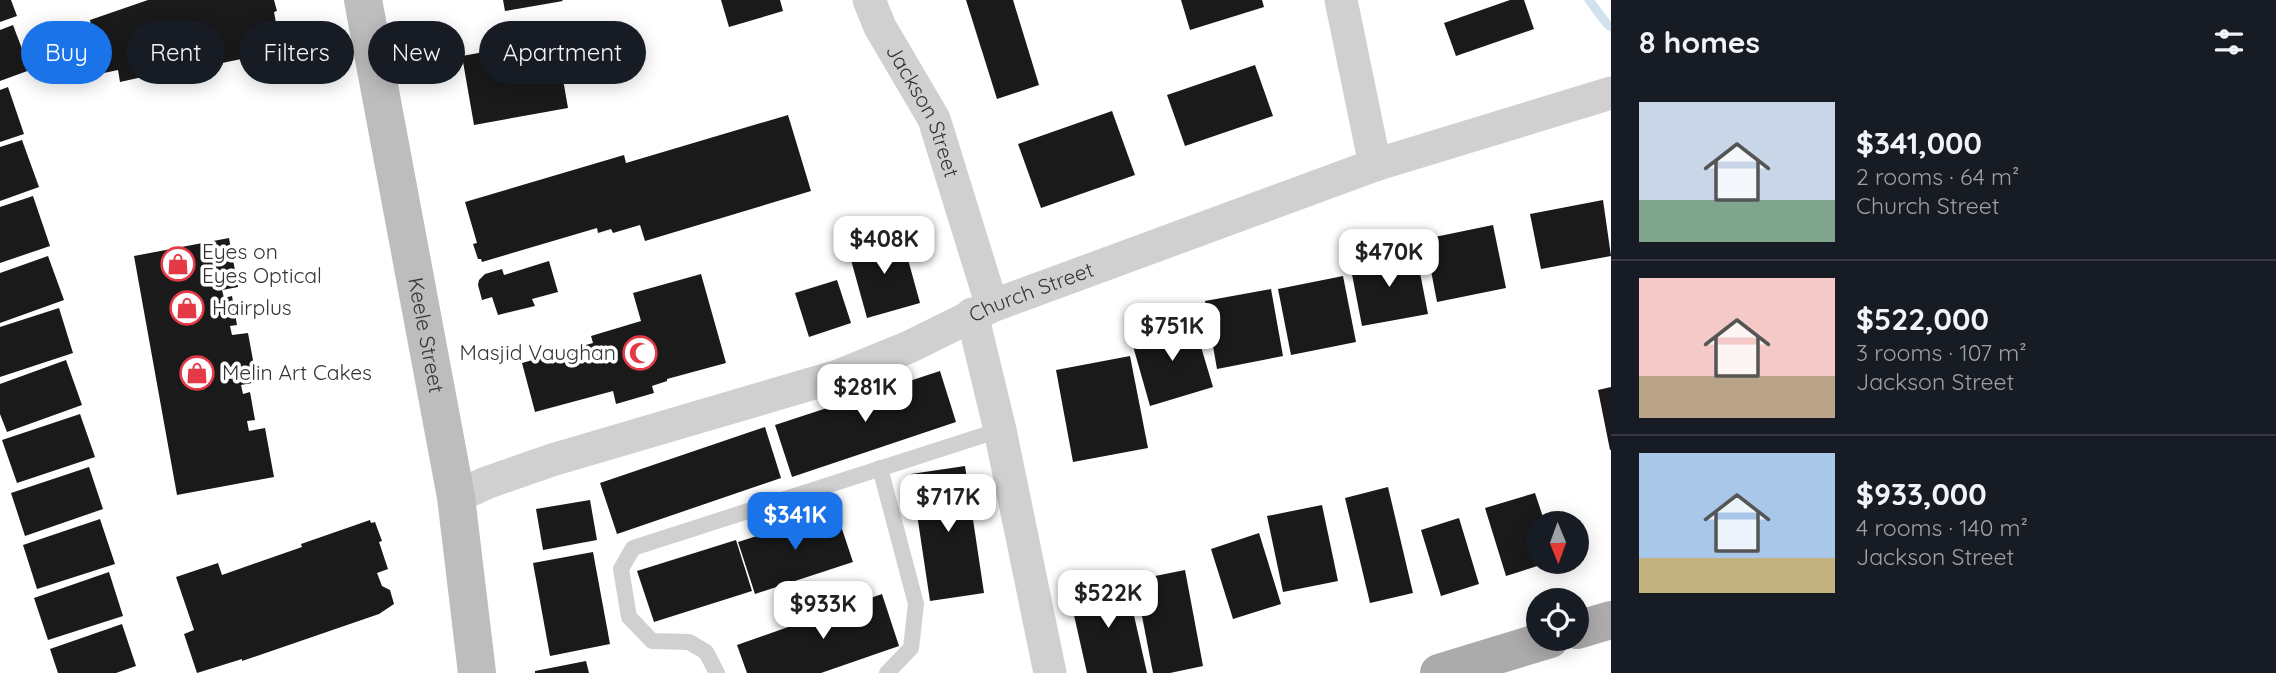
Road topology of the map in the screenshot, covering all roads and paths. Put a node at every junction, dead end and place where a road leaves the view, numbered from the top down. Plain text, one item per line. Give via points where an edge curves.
1 (363, 0) edge
2 (869, 0) edge
3 (1341, 0) edge
4 (1611, 93) edge
5 (1375, 164) junction
6 (982, 310) junction
7 (1000, 430) junction
8 (880, 468) junction
9 (456, 497) junction
10 (1611, 620) edge
11 (1589, 626) edge
12 (1526, 646) edge
13 (477, 673) edge
14 (717, 673) edge
15 (887, 673) edge
16 (1050, 673) edge
17 (1439, 673) edge

1 - 9 main road, Keele Street
2 - 6 street, Jackson Street via 934,119
3 - 5 street
4 - 5 street, Church Street
5 - 6 street, Church Street
6 - 7 street, Jackson Street
6 - 9 street, Church Street via 838,376 552,460
7 - 8 lane
7 - 16 street, Jackson Street
8 - 14 lane via 633,548 621,569 629,617 652,641 688,642 706,652
8 - 15 lane via 915,604 911,649
9 - 13 main road, Keele Street
10 - 11 main road
12 - 17 main road

